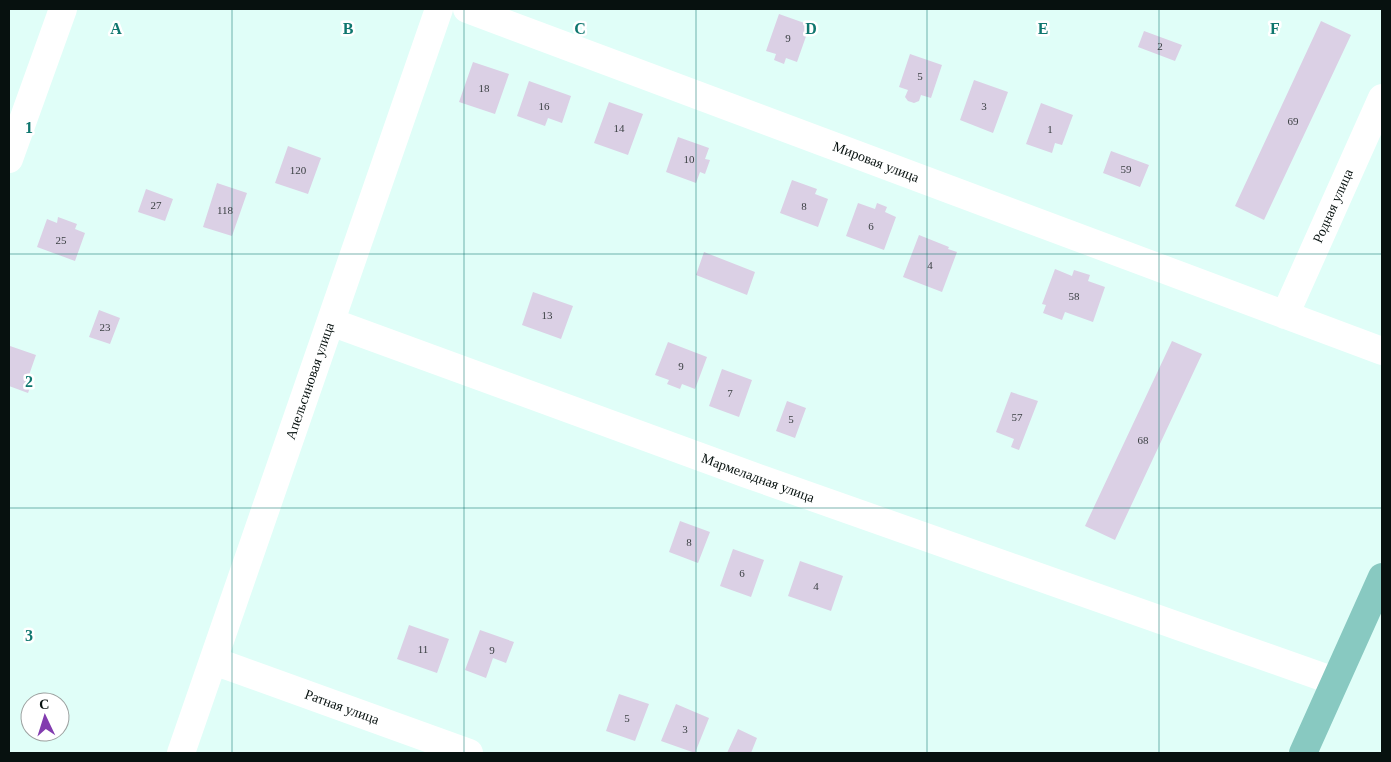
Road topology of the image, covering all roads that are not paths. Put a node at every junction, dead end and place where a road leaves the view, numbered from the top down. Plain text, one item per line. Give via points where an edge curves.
1 (63, 9) edge
2 (439, 9) edge
3 (467, 9) edge
4 (1382, 98) edge
5 (9, 159) edge
6 (1285, 315) junction
7 (331, 322) junction
8 (1382, 351) edge
9 (1382, 577) edge
10 (214, 661) junction
11 (1334, 681) junction
12 (181, 753) edge
13 (469, 753) edge
14 (1303, 753) edge

1 - 5 street
2 - 7 street, Апельсиновая улица
3 - 6 street, Мировая улица
4 - 6 street, Родная улица
6 - 8 street, Мировая улица
7 - 10 street, Апельсиновая улица
7 - 11 street, Мармеладная улица via 747,474
9 - 11 main road
10 - 12 street, Апельсиновая улица
10 - 13 street, Ратная улица
11 - 14 main road

